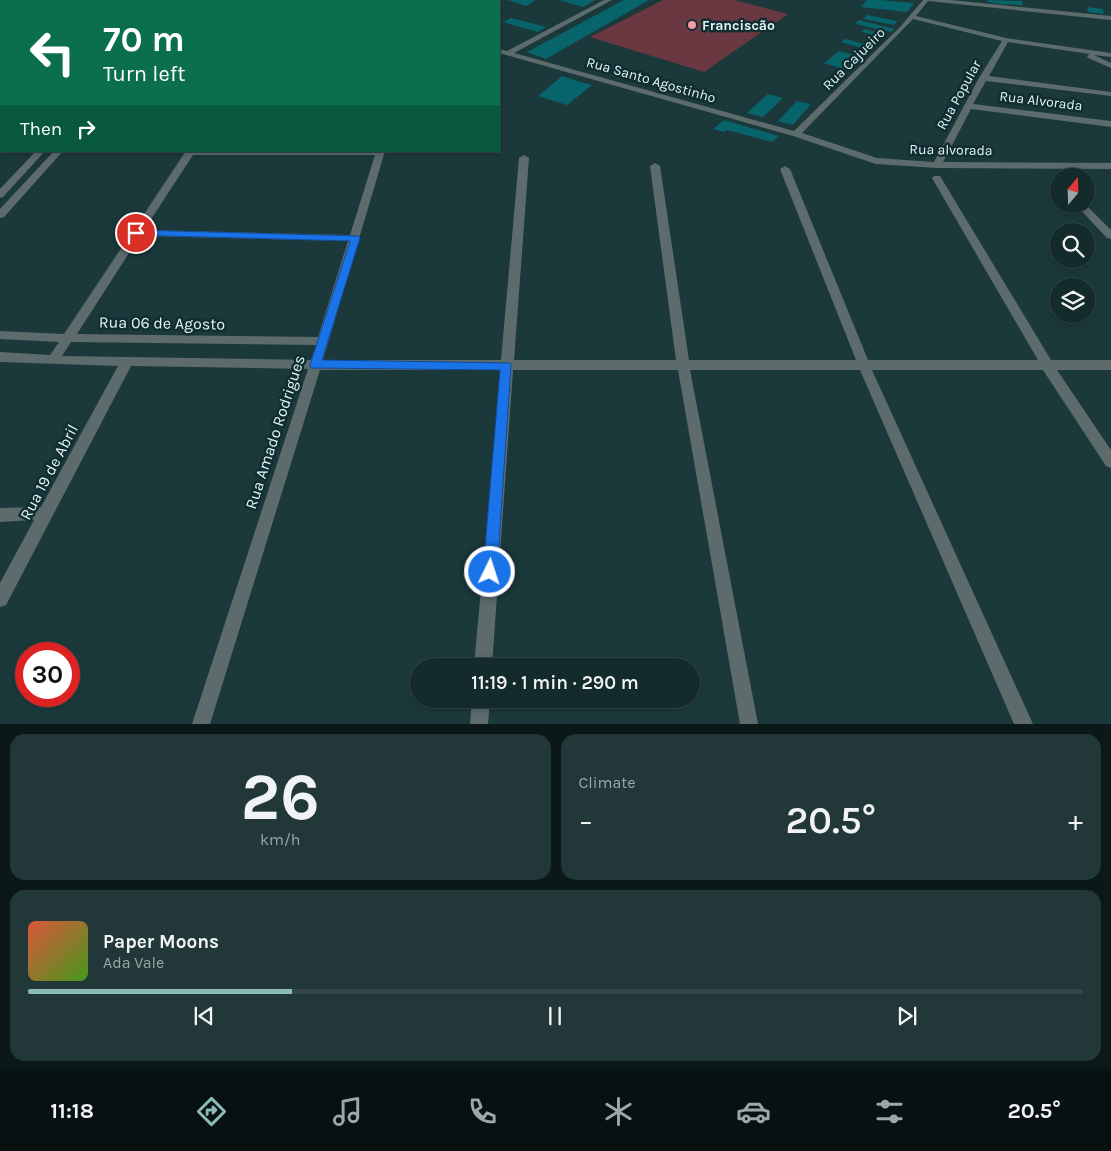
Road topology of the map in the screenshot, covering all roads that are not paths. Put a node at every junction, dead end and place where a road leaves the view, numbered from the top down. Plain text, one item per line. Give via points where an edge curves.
1 (609, 0) edge
2 (926, 0) edge
3 (931, 0) edge
4 (912, 17) junction
5 (1111, 18) edge
6 (1006, 40) junction
7 (500, 51) edge
8 (1081, 52) junction
9 (509, 53) junction
10 (1111, 55) edge
11 (1111, 66) edge
12 (983, 78) junction
13 (1111, 94) edge
14 (968, 106) junction
15 (1111, 124) edge
16 (796, 134) junction
17 (40, 152) edge
18 (58, 152) edge
19 (191, 152) edge
20 (381, 152) edge
21 (524, 158) dead end
22 (937, 165) junction
23 (655, 166) dead end
24 (1111, 166) edge
25 (785, 169) dead end
26 (937, 178) dead end
27 (0, 195) edge
28 (1089, 213) edge
29 (0, 215) edge
30 (136, 233) junction
31 (1111, 236) edge
32 (355, 238) junction
33 (0, 335) edge
34 (68, 338) junction
35 (323, 341) junction
36 (0, 357) edge
37 (53, 360) junction
38 (127, 361) junction
39 (315, 365) junction
40 (683, 365) junction
41 (864, 365) junction
42 (1047, 365) junction
43 (1111, 365) edge
44 (506, 366) junction
45 (1111, 462) edge
46 (47, 513) junction
47 (0, 515) edge
48 (0, 599) edge
49 (484, 658) edge
50 (480, 708) edge
51 (201, 724) edge
52 (479, 724) edge
53 (749, 724) edge
54 (1024, 724) edge

1 - 9 street
2 - 4 street, Rua Cajueiro
3 - 5 street
4 - 6 street
4 - 16 street, Rua Cajueiro
6 - 8 street
6 - 12 street, Rua Popular
7 - 9 street, Rua Santo Agostinho
8 - 10 street
8 - 11 street
9 - 16 street, Rua Santo Agostinho
12 - 13 street
12 - 14 street, Rua Popular
14 - 15 street, Rua Alvorada
14 - 22 street, Rua Popular
16 - 22 street, Rua alvorada via 876,161
17 - 27 street
18 - 29 street
19 - 30 street
20 - 32 street, Rua Amado Rodrigues
21 - 44 street
22 - 24 street, Rua alvorada
23 - 40 street
25 - 41 street
26 - 42 street
28 - 31 street
30 - 32 street
30 - 34 street
32 - 35 street, Rua Amado Rodrigues
33 - 34 street, Rua 06 de Agosto
34 - 35 street, Rua 06 de Agosto
34 - 37 street
35 - 39 street, Rua Amado Rodrigues
36 - 37 street
37 - 38 street
38 - 39 street
38 - 46 street, Rua 19 de Abril
39 - 44 street
39 - 51 street, Rua Amado Rodrigues
40 - 41 street
40 - 44 street
40 - 53 street
41 - 42 street
41 - 54 street
42 - 43 street
42 - 45 street
44 - 49 street
46 - 47 street
46 - 48 street, Rua 19 de Abril
50 - 52 street

